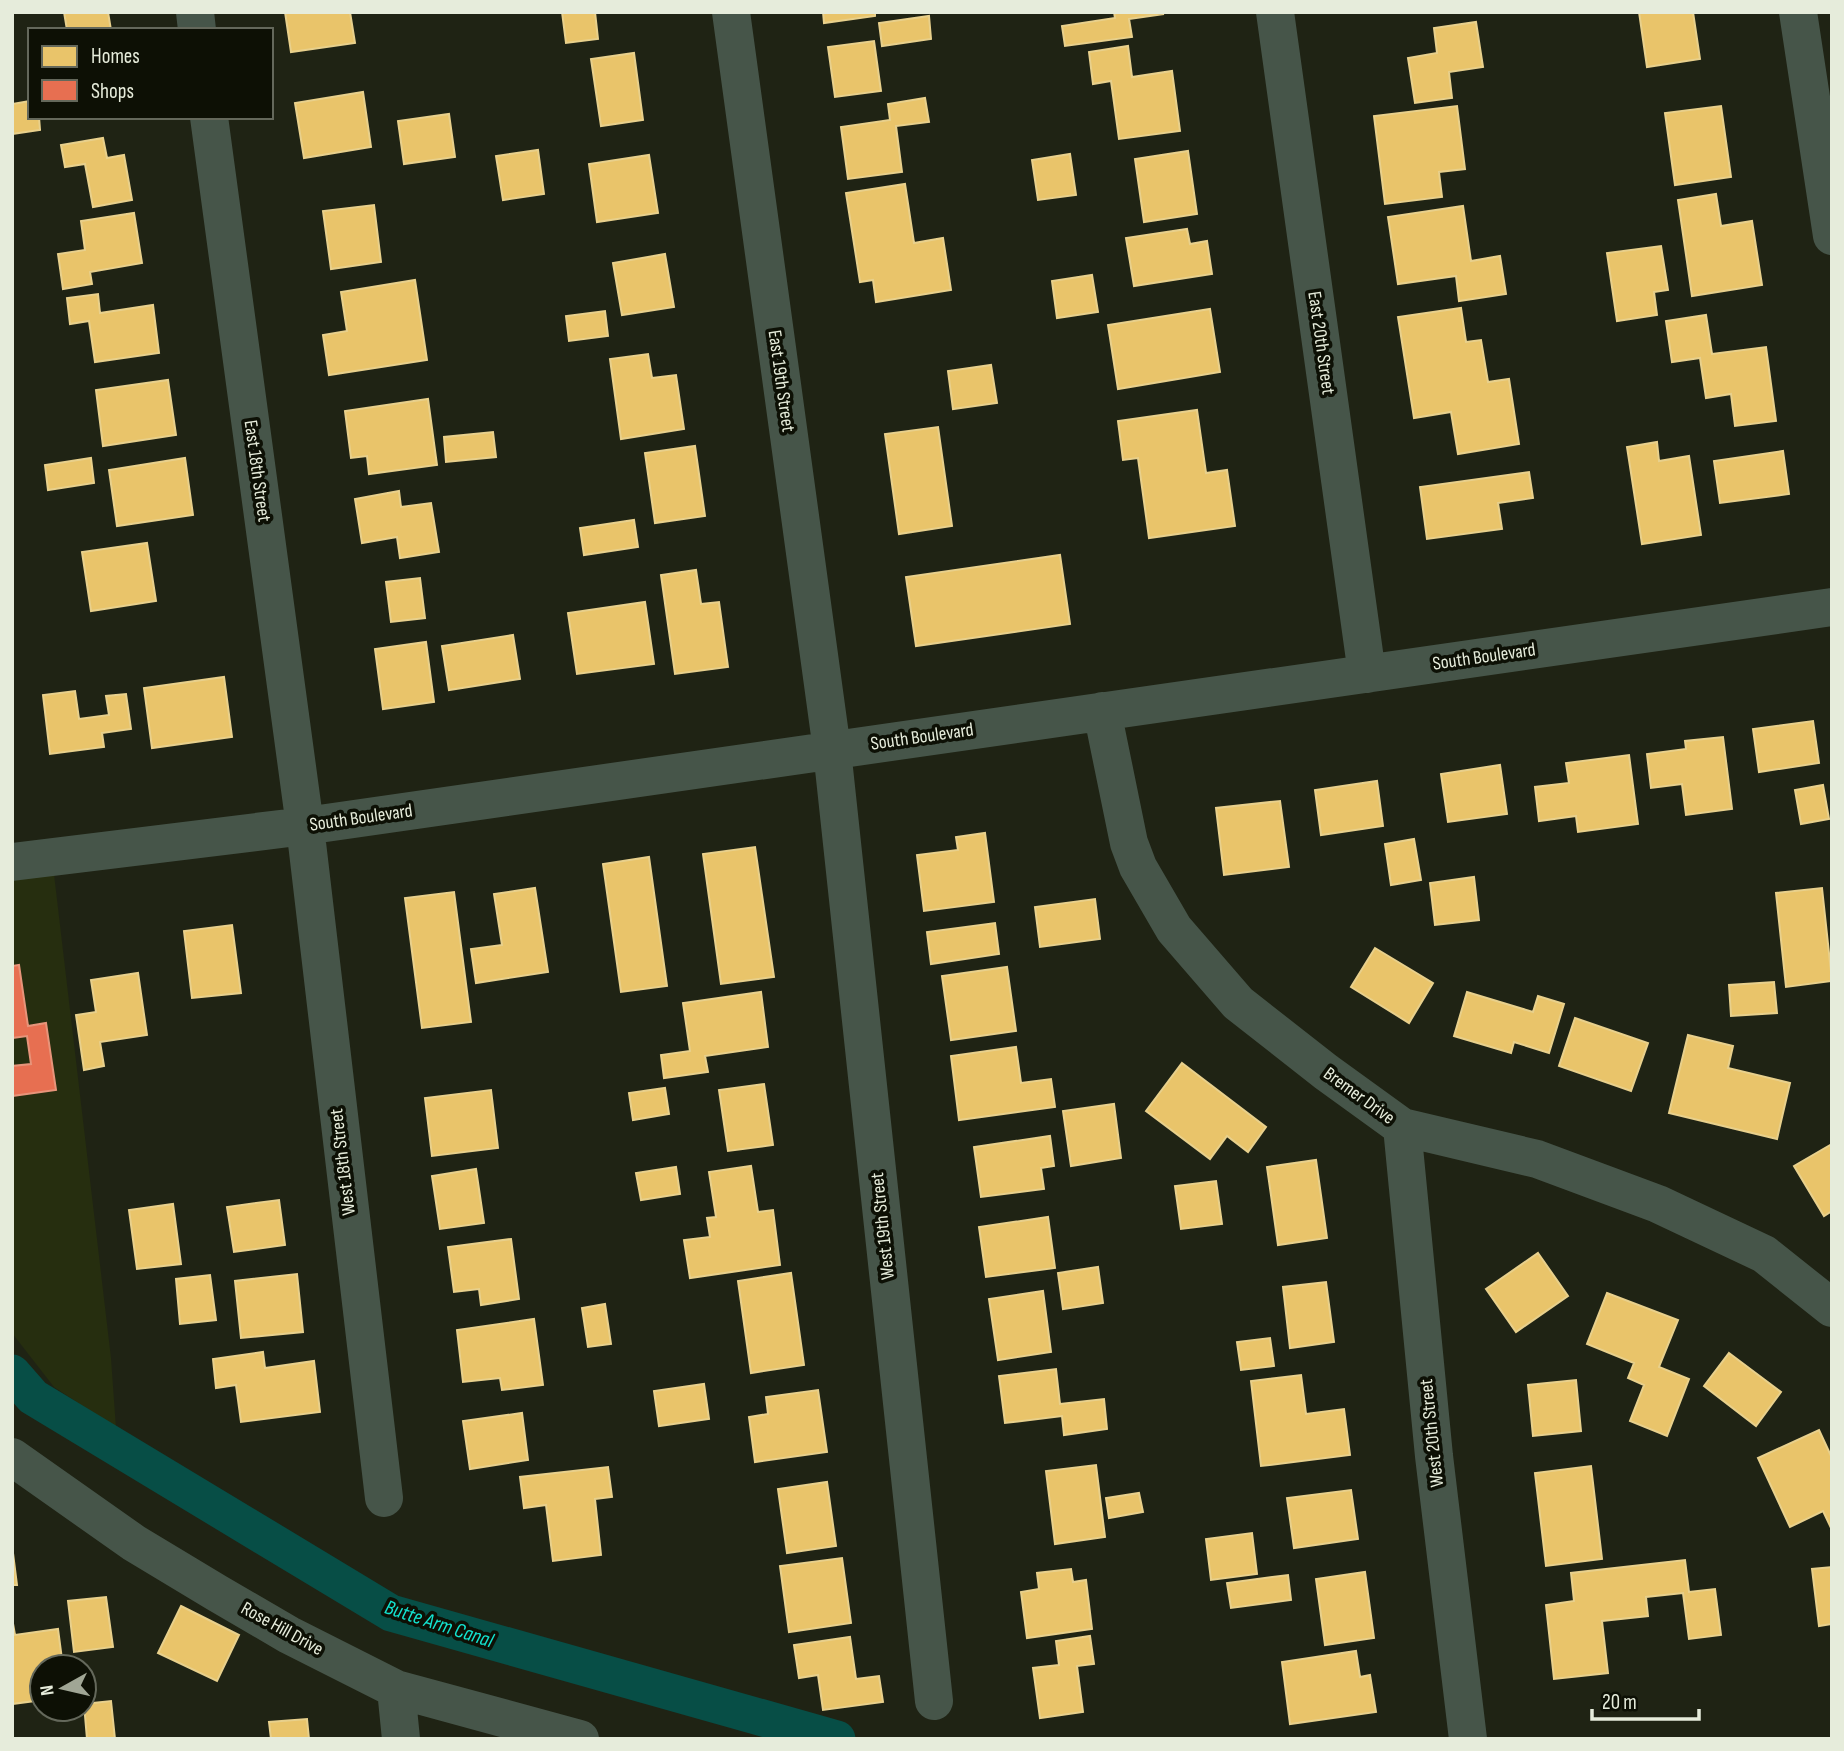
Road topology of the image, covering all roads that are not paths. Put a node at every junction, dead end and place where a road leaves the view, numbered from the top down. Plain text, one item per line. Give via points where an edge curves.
1 (731, 12) edge
2 (1275, 12) edge
3 (1798, 12) edge
4 (209, 119) edge
5 (1832, 236) edge
6 (1832, 607) edge
7 (1367, 674) junction
8 (1102, 711) junction
9 (832, 750) junction
10 (305, 826) junction
11 (12, 862) edge
12 (1402, 1127) junction
13 (1832, 1308) edge
14 (12, 1457) edge
15 (384, 1498) dead end
16 (396, 1689) junction
17 (934, 1701) dead end
18 (401, 1739) edge
19 (580, 1739) edge
20 (1468, 1739) edge

1 - 9 street, East 19th Street
2 - 7 street, East 20th Street
3 - 5 street
4 - 10 street, East 18th Street
6 - 7 street, South Boulevard
7 - 8 street, South Boulevard
8 - 9 street, South Boulevard
8 - 12 street, Bremer Drive via 1129,843 1174,929 1238,1003
9 - 10 street, South Boulevard
9 - 17 street, West 19th Street
10 - 11 street, South Boulevard
10 - 15 street, West 18th Street
12 - 13 street, Bremer Drive via 1537,1159 1658,1203 1763,1254
12 - 20 street, West 20th Street
14 - 16 street, Rose Hill Drive via 134,1543 205,1586
16 - 18 street
16 - 19 street, Rose Hill Drive

